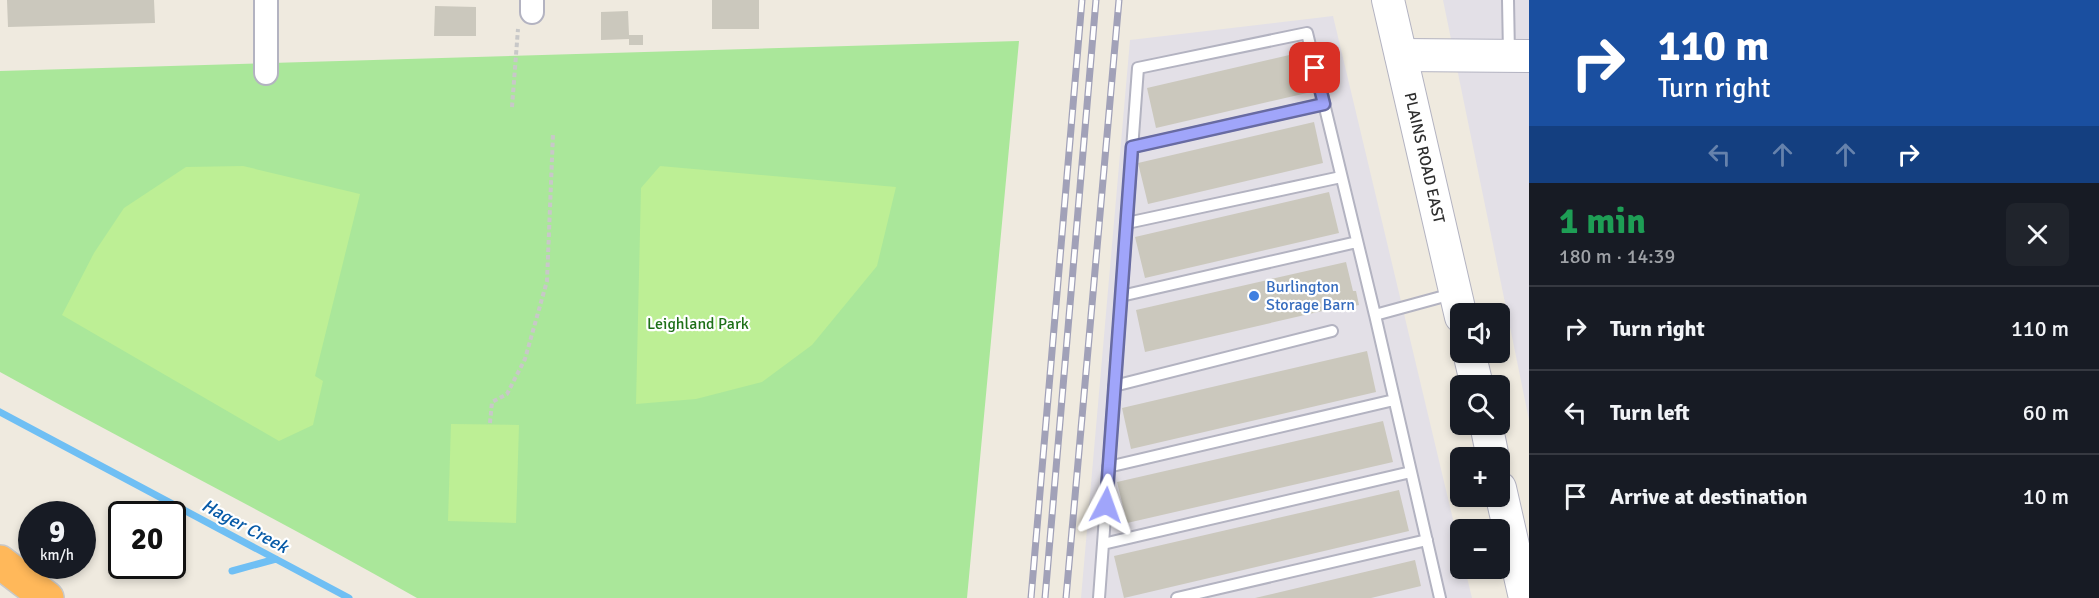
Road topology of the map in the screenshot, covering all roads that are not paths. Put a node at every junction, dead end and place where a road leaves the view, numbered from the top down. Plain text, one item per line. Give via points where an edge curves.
1 (266, 0) edge
2 (1388, 0) edge
3 (1508, 0) edge
4 (1401, 55) junction
5 (1519, 56) edge
6 (266, 73) dead end
7 (1324, 104) junction
8 (1132, 147) junction
9 (1341, 177) junction
10 (1127, 223) junction
11 (1357, 242) junction
12 (1121, 296) junction
13 (1458, 303) edge
14 (1450, 306) edge
15 (1375, 315) junction
16 (1332, 332) dead end
17 (1114, 386) junction
18 (1394, 400) junction
19 (1108, 467) junction
20 (1411, 472) junction
21 (1507, 507) edge
22 (1427, 540) junction
23 (1103, 544) junction
24 (0, 562) edge
25 (47, 598) edge
26 (1099, 598) edge
27 (1178, 598) edge
28 (1438, 598) edge
29 (1525, 598) edge

1 - 6 street
2 - 4 main road, PLAINS ROAD EAST
3 - 5 lane
4 - 5 main road
4 - 13 main road, PLAINS ROAD EAST
7 - 8 lane
7 - 8 lane via 1307,33 1138,68
7 - 9 lane
8 - 10 lane
9 - 10 lane
9 - 11 lane
10 - 12 lane
11 - 12 lane
11 - 15 lane
12 - 17 lane
14 - 15 lane
15 - 18 lane
16 - 17 lane
17 - 19 lane
18 - 19 lane
18 - 20 lane
19 - 23 lane
20 - 22 lane
20 - 23 lane
21 - 29 main road via 1514,525
22 - 27 lane
22 - 28 lane
23 - 26 lane
24 - 25 highway

